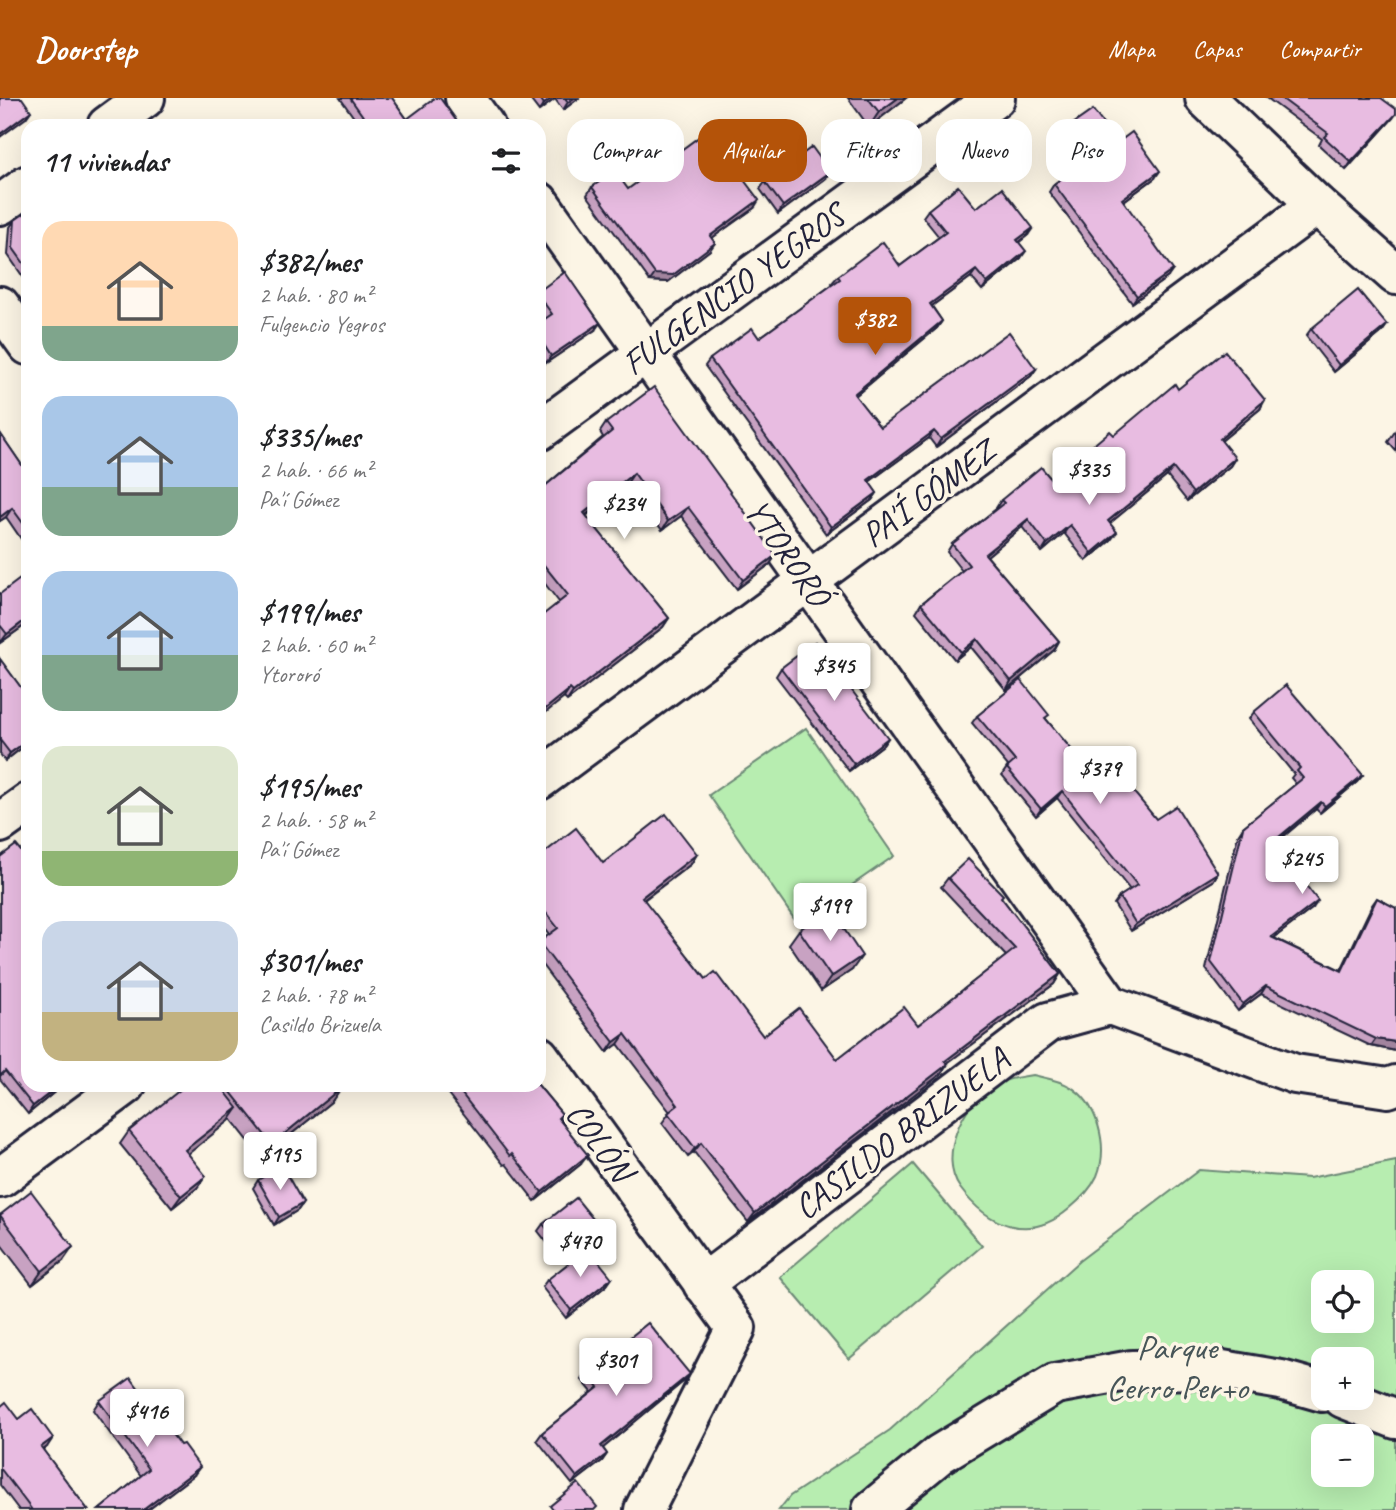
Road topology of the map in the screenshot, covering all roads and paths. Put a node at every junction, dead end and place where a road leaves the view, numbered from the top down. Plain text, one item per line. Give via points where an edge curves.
1 (145, 98) edge
2 (465, 98) edge
3 (995, 98) edge
4 (1205, 98) edge
5 (116, 119) edge
6 (480, 119) edge
7 (21, 189) edge
8 (0, 205) edge
9 (1317, 205) junction
10 (546, 212) edge
11 (1396, 275) edge
12 (0, 306) edge
13 (21, 335) edge
14 (646, 353) junction
15 (546, 426) edge
16 (808, 581) junction
17 (546, 775) edge
18 (21, 808) edge
19 (0, 823) edge
20 (1110, 1005) junction
21 (546, 1066) edge
22 (1396, 1085) edge
23 (117, 1092) edge
24 (0, 1178) edge
25 (703, 1284) junction
26 (1311, 1388) edge
27 (1373, 1410) edge
28 (1396, 1419) edge
29 (644, 1510) edge
30 (873, 1510) edge

1 - 5 street
2 - 6 street
3 - 14 street, FULGENCIO YEGROS
4 - 9 street
7 - 8 street
9 - 11 street
9 - 16 street, PA'Í GÓMEZ
10 - 14 street, YTORORÓ
12 - 13 street
14 - 15 street, FULGENCIO YEGROS
14 - 16 street, YTORORÓ
16 - 17 street, PA'Í GÓMEZ
16 - 20 street, YTORORÓ
18 - 19 street
20 - 22 street via 1294,1074 1388,1088
20 - 25 street, CASILDO BRIZUELA via 1048,1022
21 - 25 street, COLÓN
23 - 24 street
25 - 29 street, COLÓN via 736,1328
26 - 30 street via 1216,1369 1132,1370 1055,1384 940,1454
27 - 28 street

